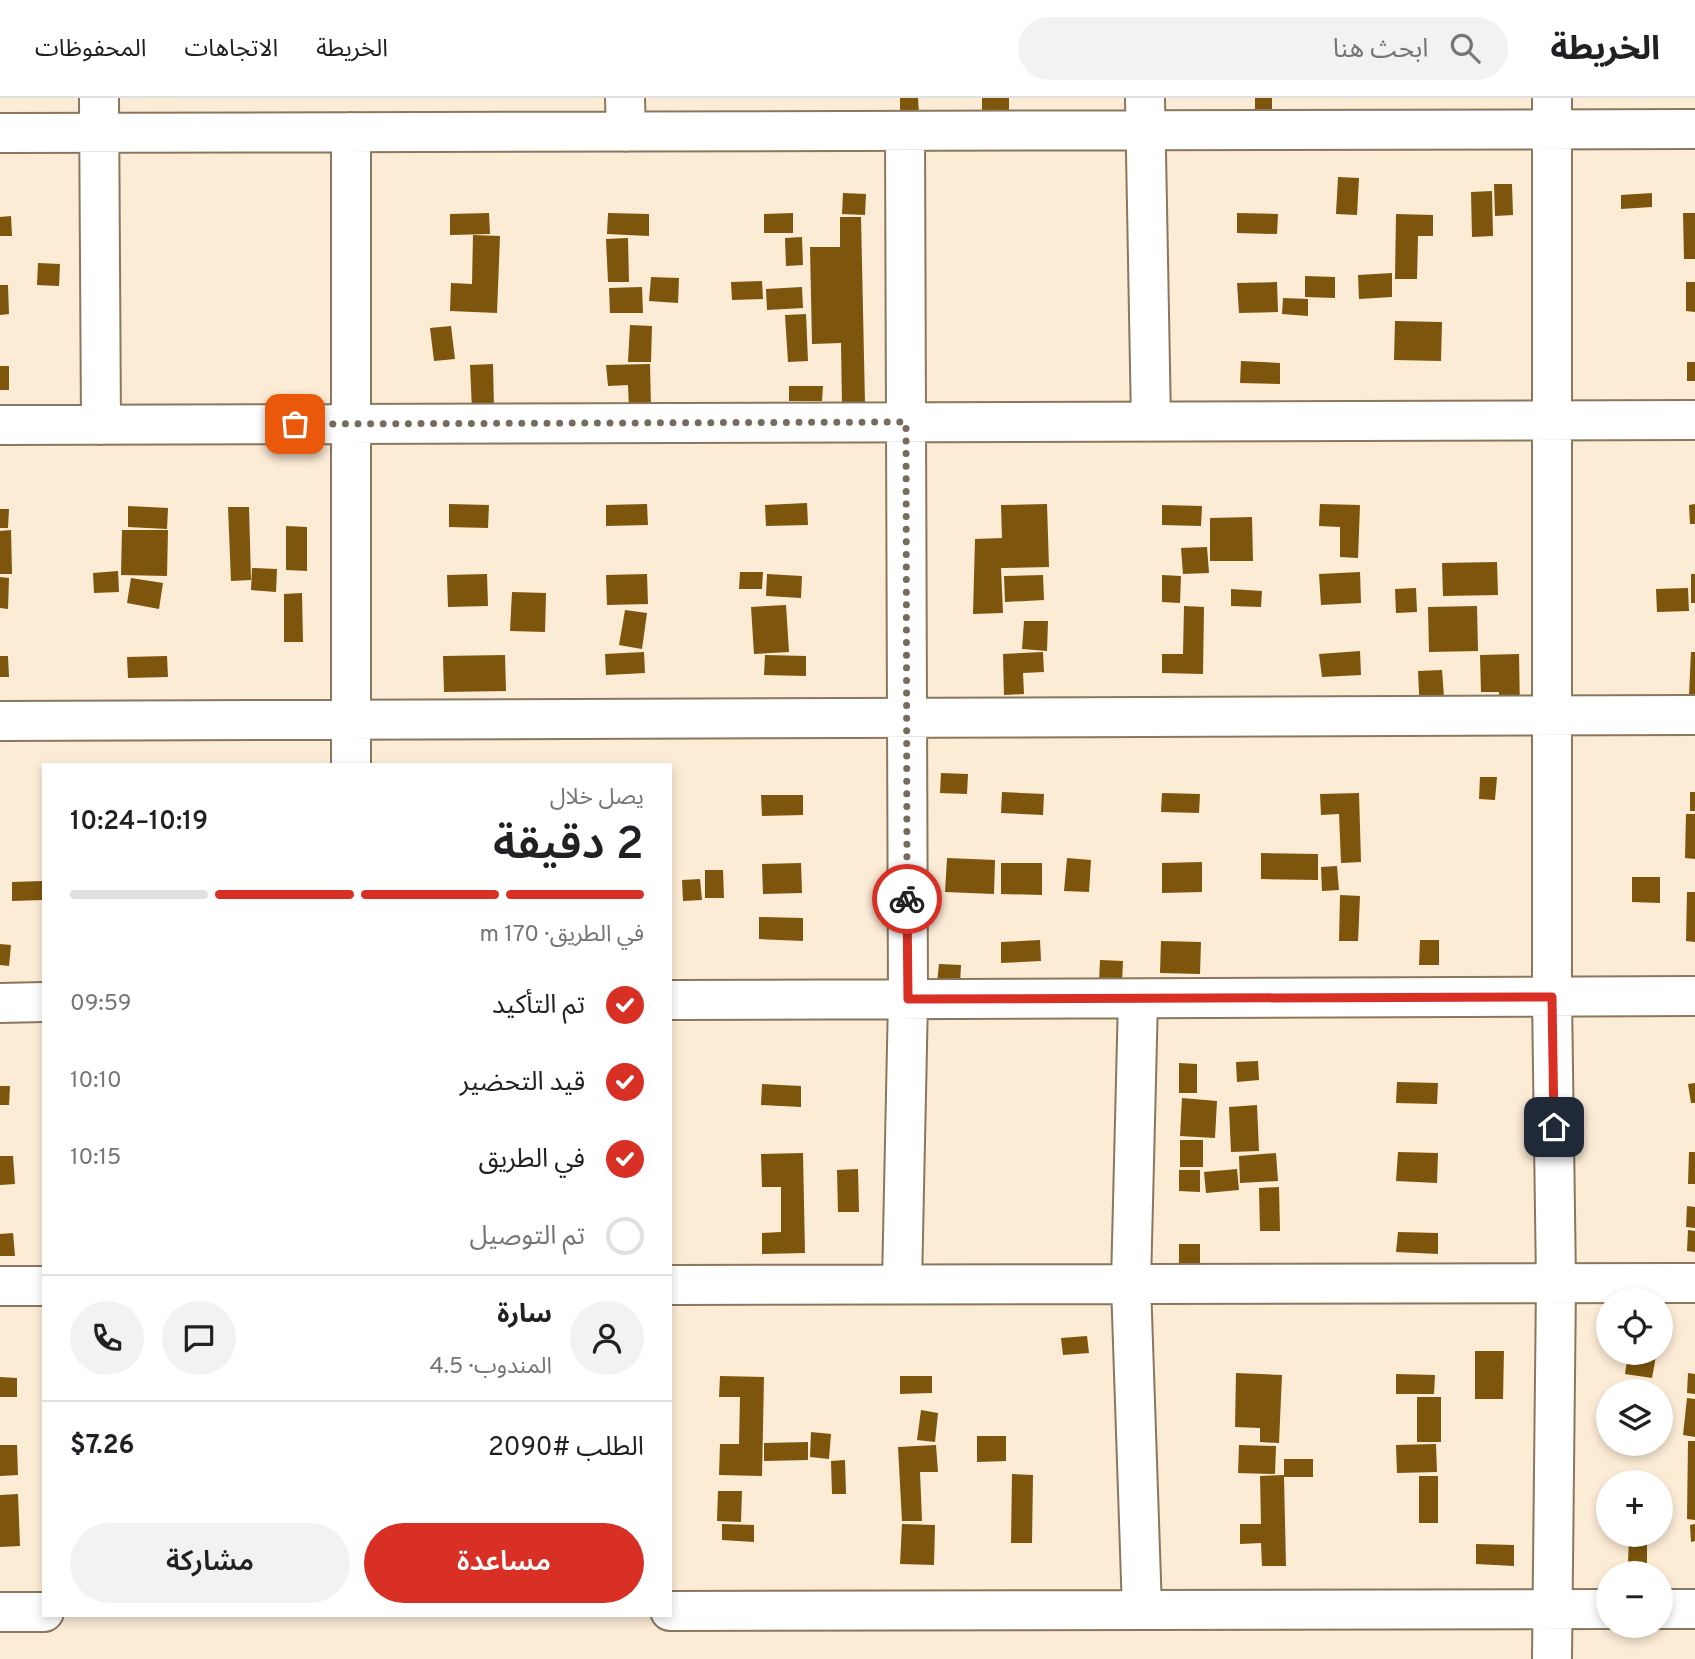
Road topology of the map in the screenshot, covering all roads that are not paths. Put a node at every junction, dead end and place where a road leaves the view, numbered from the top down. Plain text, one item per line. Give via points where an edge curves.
1 (1145, 114) edge
2 (1552, 114) edge
3 (626, 115) edge
4 (99, 116) edge
5 (1695, 130) edge
6 (905, 131) junction
7 (351, 132) junction
8 (0, 134) edge
9 (1552, 420) junction
10 (1695, 420) edge
11 (1152, 421) junction
12 (906, 422) junction
13 (350, 424) junction
14 (0, 425) edge
15 (101, 425) junction
16 (1552, 715) junction
17 (1695, 715) edge
18 (907, 718) junction
19 (350, 720) junction
20 (0, 721) edge
21 (351, 763) edge
22 (1695, 996) edge
23 (1552, 997) junction
24 (908, 999) junction
25 (1138, 999) junction
26 (672, 1000) edge
27 (42, 1002) edge
28 (0, 1003) edge
29 (1556, 1283) junction
30 (1695, 1283) edge
31 (902, 1284) junction
32 (1131, 1284) junction
33 (672, 1285) edge
34 (0, 1286) edge
35 (42, 1286) edge
36 (1553, 1609) junction
37 (1596, 1609) edge
38 (1673, 1609) edge
39 (1695, 1609) edge
40 (1142, 1610) junction
41 (672, 1611) edge
42 (0, 1612) edge
43 (42, 1612) edge
44 (1552, 1659) edge

1 - 2 street
1 - 6 street
1 - 11 street
2 - 5 street
2 - 9 street
3 - 6 street
3 - 7 street
4 - 7 street
4 - 8 street
4 - 15 street
6 - 12 street
7 - 13 street
9 - 10 street
9 - 11 street
9 - 16 street
11 - 12 street
12 - 13 street
12 - 18 street
13 - 15 street
13 - 19 street
14 - 15 street
16 - 17 street
16 - 18 street
16 - 23 street
18 - 19 street
18 - 24 street
19 - 20 street
19 - 21 street
22 - 23 street
23 - 25 street
23 - 29 street
24 - 25 street
24 - 26 street
24 - 31 street
25 - 32 street
27 - 28 street
29 - 30 street
29 - 32 street
29 - 36 street
31 - 32 street
31 - 33 street
32 - 40 street
34 - 35 street
36 - 37 street
36 - 40 street
36 - 44 street
38 - 39 street
40 - 41 street
42 - 43 street

